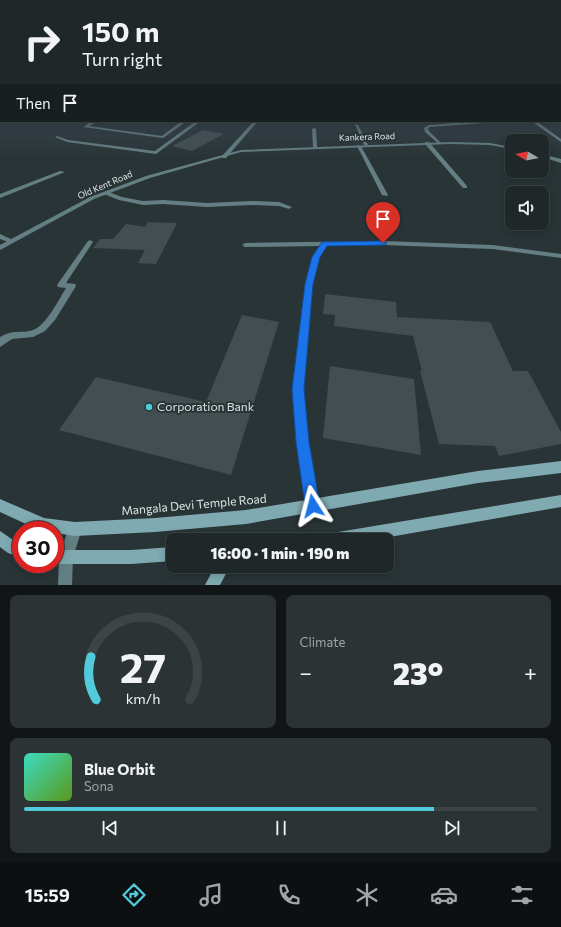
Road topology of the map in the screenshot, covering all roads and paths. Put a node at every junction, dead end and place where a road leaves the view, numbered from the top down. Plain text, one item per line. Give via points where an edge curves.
1 (94, 122) edge
2 (184, 122) edge
3 (198, 122) edge
4 (255, 122) edge
5 (486, 122) edge
6 (534, 122) edge
7 (356, 125) dead end
8 (314, 129) dead end
9 (57, 137) dead end
10 (561, 141) edge
11 (428, 143) junction
12 (439, 143) junction
13 (359, 146) junction
14 (366, 146) junction
15 (505, 147) edge
16 (315, 148) junction
17 (224, 156) junction
18 (549, 157) edge
19 (561, 161) edge
20 (62, 172) dead end
21 (465, 187) dead end
22 (106, 193) junction
23 (385, 195) dead end
24 (0, 196) edge
25 (289, 207) dead end
26 (0, 236) edge
27 (11, 241) junction
28 (90, 242) dead end
29 (325, 244) junction
30 (245, 245) dead end
31 (0, 248) edge
32 (561, 256) edge
33 (0, 344) edge
34 (561, 467) edge
35 (561, 501) edge
36 (0, 505) edge
37 (313, 506) junction
38 (75, 530) junction
39 (373, 533) edge
40 (0, 538) edge
41 (12, 547) edge
42 (64, 551) edge
43 (166, 555) edge
44 (64, 557) edge
45 (63, 573) edge
46 (219, 573) edge
47 (65, 585) edge
48 (212, 585) edge

1 - 2 street via 85,127 163,137
3 - 9 street via 156,153 67,142
4 - 17 street
5 - 12 street via 426,128
6 - 10 street
7 - 14 street
8 - 16 street
11 - 12 street, Kankera Road
11 - 14 street, Kankera Road
11 - 21 street
12 - 15 street, Kankera Road
13 - 14 street, Kankera Road
13 - 16 street, Kankera Road
13 - 23 street
16 - 17 street, Kankera Road via 241,151
17 - 22 street, Old Kent Road via 148,177
18 - 19 street
20 - 24 street
22 - 25 street via 142,204 251,203
22 - 27 street, Old Kent Road
26 - 27 street
27 - 31 street, Old Kent Road
28 - 33 street via 61,284 72,286 50,320 38,332 10,335
29 - 30 street
29 - 32 street via 383,243 492,247
29 - 37 street via 316,257 309,284 298,389 302,442
34 - 37 main road, Mangala Devi Temple Road via 478,477
35 - 39 main road
36 - 38 main road, Mangala Devi Temple Road via 43,525
37 - 38 main road, Mangala Devi Temple Road via 246,517
38 - 42 street
40 - 41 main road
43 - 44 main road
45 - 47 street
46 - 48 main road

